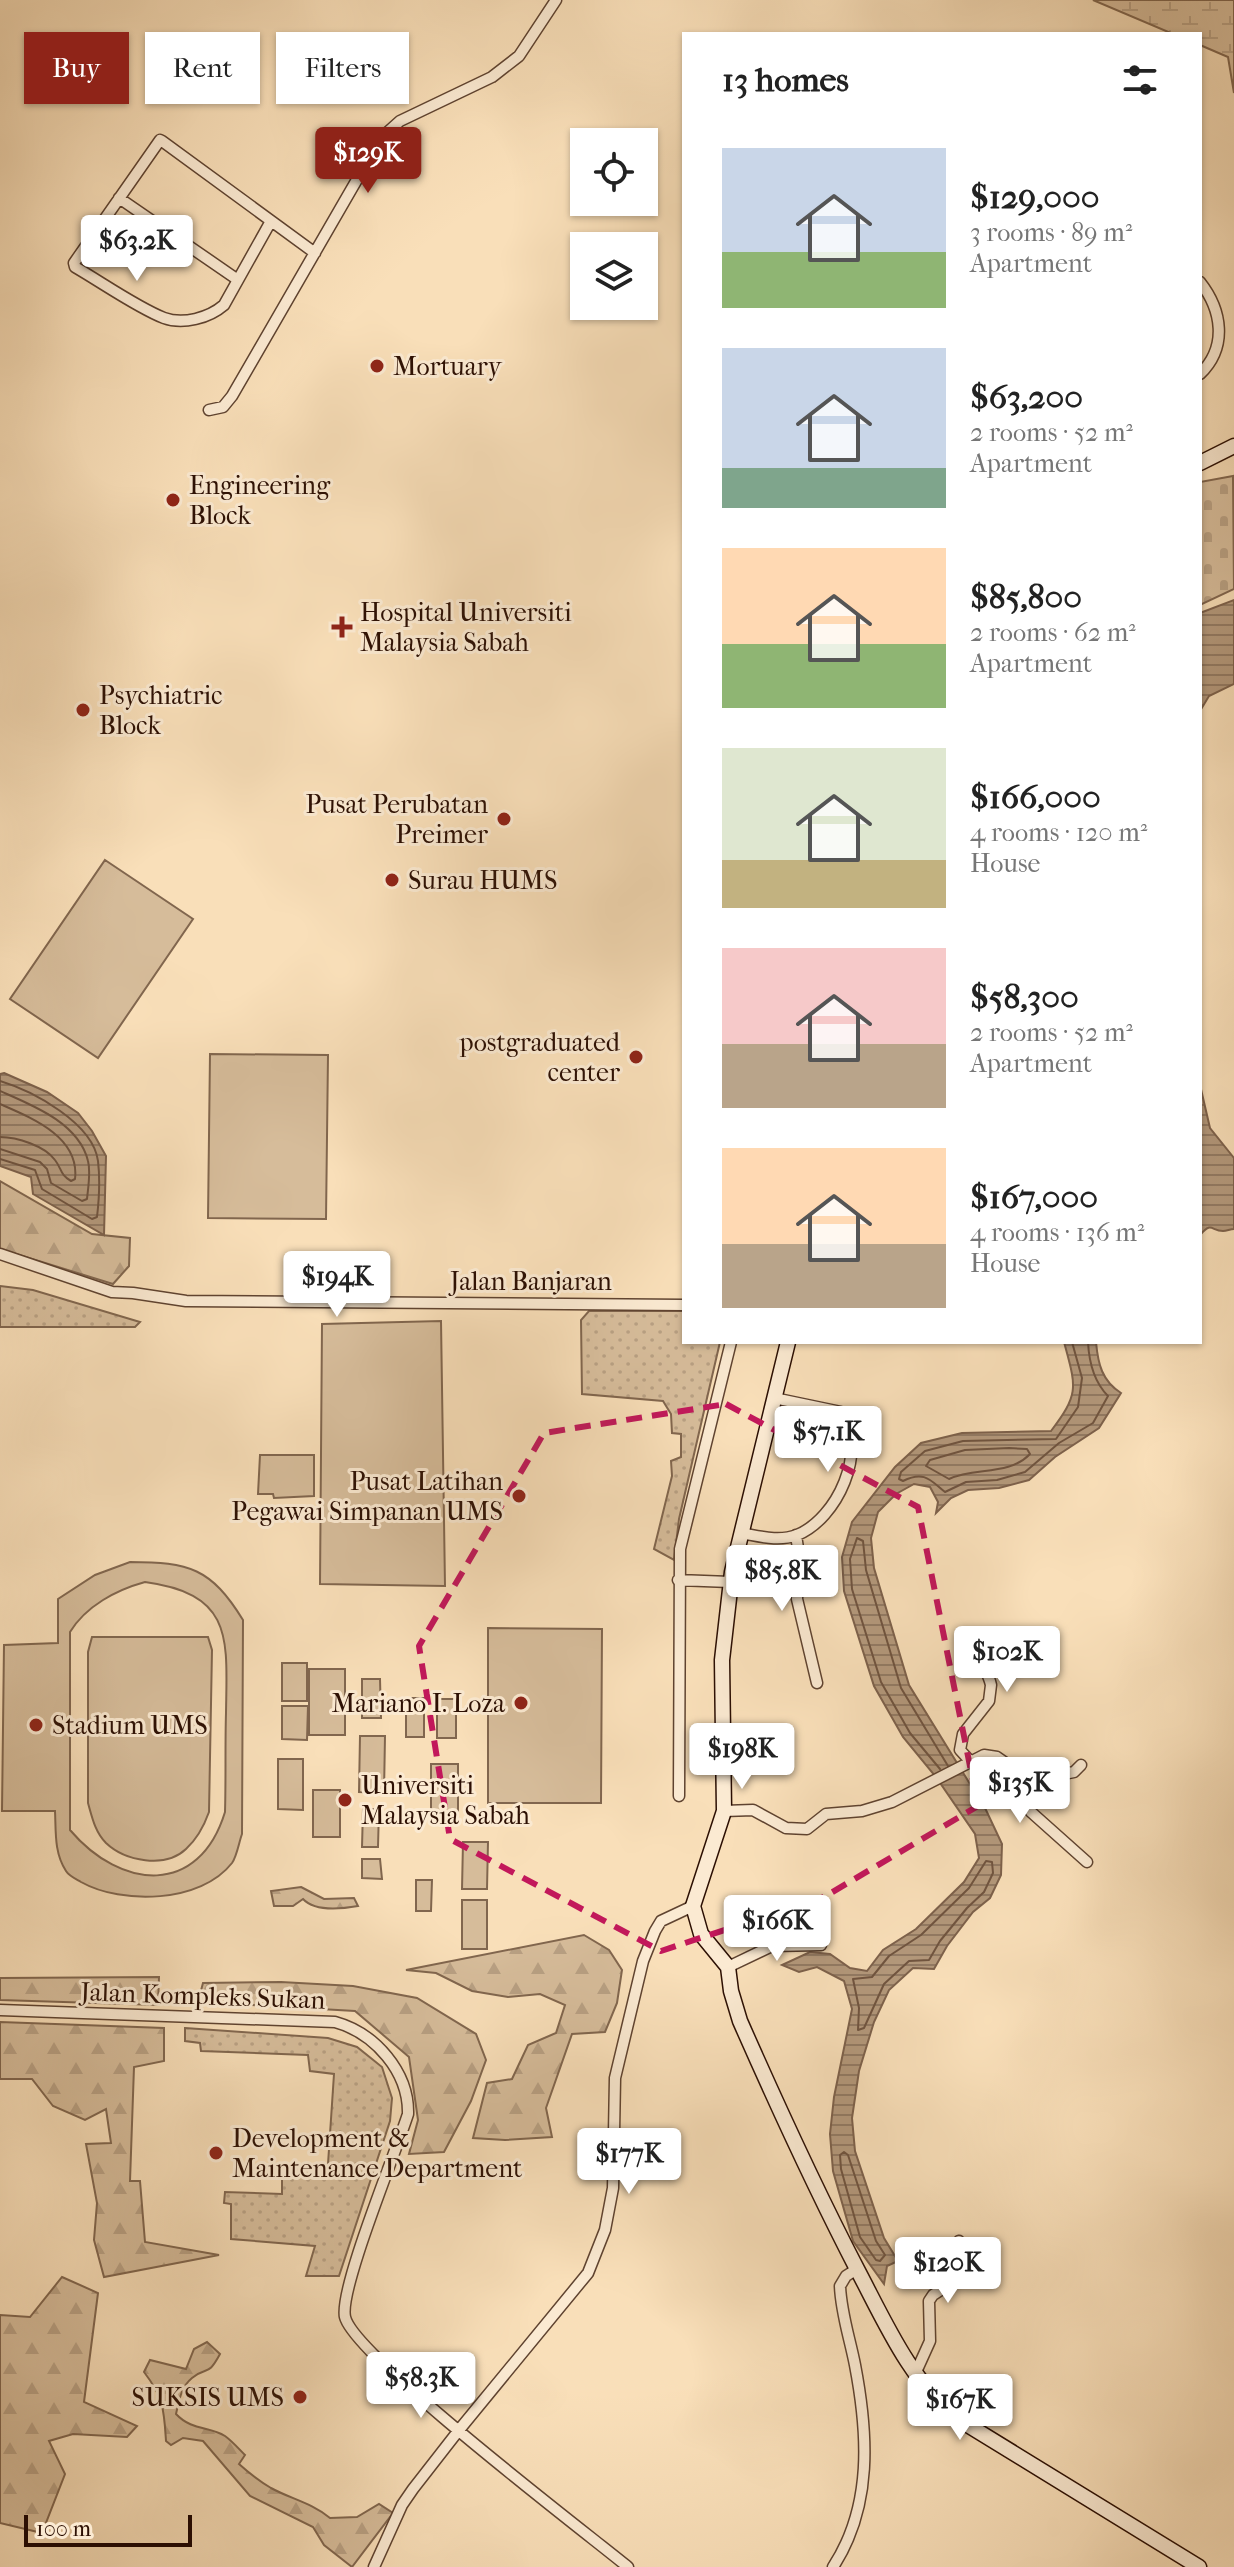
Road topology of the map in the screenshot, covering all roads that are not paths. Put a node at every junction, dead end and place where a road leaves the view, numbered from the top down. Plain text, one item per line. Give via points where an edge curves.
1 (556, 0) edge
2 (119, 198) junction
3 (271, 221) junction
4 (315, 253) junction
5 (238, 280) junction
6 (1202, 285) edge
7 (1202, 371) edge
8 (209, 410) dead end
9 (1234, 446) edge
10 (1202, 462) edge
11 (0, 1254) edge
12 (682, 1305) edge
13 (729, 1344) edge
14 (788, 1344) edge
15 (774, 1398) junction
16 (740, 1533) junction
17 (796, 1535) junction
18 (678, 1580) junction
19 (730, 1582) junction
20 (1017, 1635) dead end
21 (817, 1683) dead end
22 (966, 1764) junction
23 (1081, 1765) dead end
24 (1013, 1766) junction
25 (679, 1796) dead end
26 (724, 1811) junction
27 (1087, 1862) dead end
28 (693, 1906) junction
29 (821, 1945) dead end
30 (728, 1967) junction
31 (0, 2010) edge
32 (959, 2241) dead end
33 (857, 2269) junction
34 (916, 2372) junction
35 (459, 2430) junction
36 (374, 2567) edge
37 (628, 2567) edge
38 (833, 2567) edge
39 (1199, 2567) edge

1 - 4 street via 519,56 492,77 400,121 381,138
2 - 3 street via 160,140
2 - 5 street
2 - 5 street via 75,267 173,320 218,310
3 - 4 street
3 - 5 street
4 - 8 street via 232,396 223,407
6 - 7 street via 1220,324 1214,355
9 - 10 street
11 - 12 street, Jalan Banjaran via 112,1292 186,1301
13 - 18 street via 682,1539
14 - 15 street
15 - 16 street
15 - 17 street via 841,1412 847,1420 852,1454 838,1498 814,1525
16 - 17 street via 780,1539
16 - 19 street
17 - 21 street via 797,1599
18 - 19 street
18 - 25 street
19 - 26 street via 722,1660
20 - 22 street via 990,1637 980,1653 991,1685 984,1710 960,1742
22 - 24 street via 990,1755
22 - 26 street via 877,1808 826,1814 807,1829 786,1828 753,1810
23 - 24 street via 1069,1773 1047,1765
24 - 27 street via 1008,1781 1025,1805
26 - 28 street
28 - 30 street via 701,1934
28 - 35 street via 661,1921 643,1961 615,2078 613,2188 605,2230 588,2273
29 - 30 street via 772,1946
30 - 33 street via 740,2021
31 - 35 street, Jalan Kompleks Sukan via 335,2022 369,2038 399,2072 408,2114 348,2286 345,2317 378,2360
32 - 34 street via 962,2269 929,2301 930,2341
33 - 34 street
33 - 38 street via 840,2286 860,2401 863,2488 854,2525
34 - 39 street via 958,2419
35 - 36 street via 402,2505
35 - 37 street, Jalan Kompleks Sukan

